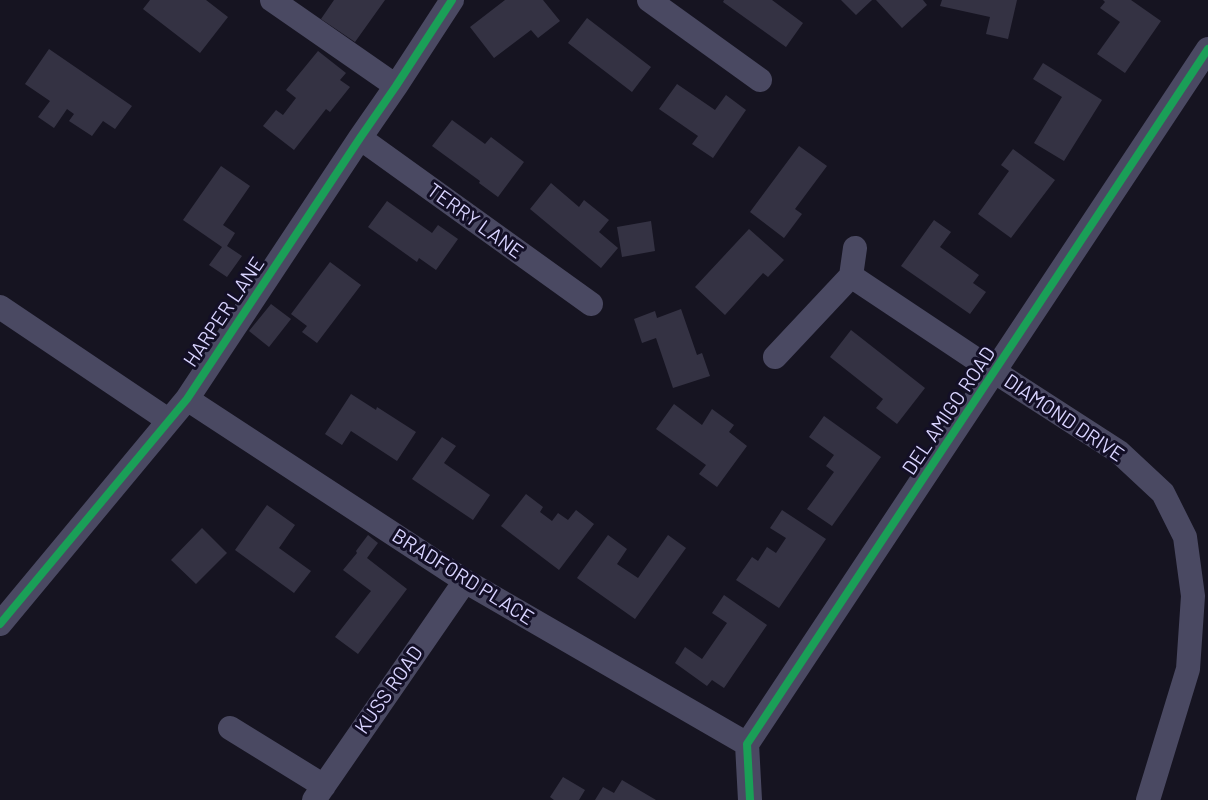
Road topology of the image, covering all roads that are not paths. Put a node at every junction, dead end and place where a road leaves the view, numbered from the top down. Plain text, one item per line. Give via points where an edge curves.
1 (272, 0) edge
2 (452, 0) edge
3 (649, 0) edge
4 (1208, 49) edge
5 (760, 80) dead end
6 (396, 87) junction
7 (360, 138) junction
8 (855, 248) dead end
9 (851, 276) junction
10 (591, 304) dead end
11 (0, 307) edge
12 (775, 357) dead end
13 (995, 372) junction
14 (186, 399) junction
15 (168, 420) junction
16 (465, 581) junction
17 (0, 624) edge
18 (1198, 672) edge
19 (231, 728) dead end
20 (747, 744) junction
21 (319, 793) edge
22 (750, 800) edge
23 (1148, 800) edge

1 - 6 street
2 - 6 street, HARPER LANE
3 - 5 street
4 - 13 street, DEL AMIGO ROAD
6 - 7 street, HARPER LANE
7 - 10 street, TERRY LANE
7 - 14 street, HARPER LANE
8 - 9 street
9 - 12 street
9 - 13 street, DIAMOND DRIVE
11 - 15 street
13 - 18 street, DIAMOND DRIVE via 1119,452 1162,493 1185,537
13 - 20 street, DEL AMIGO ROAD
14 - 15 street, HARPER LANE
14 - 16 street, BRADFORD PLACE
15 - 17 street, HARPER LANE
16 - 20 street, BRADFORD PLACE
16 - 21 street, KUSS ROAD
18 - 23 street, DIAMOND DRIVE
19 - 21 street
20 - 22 street

